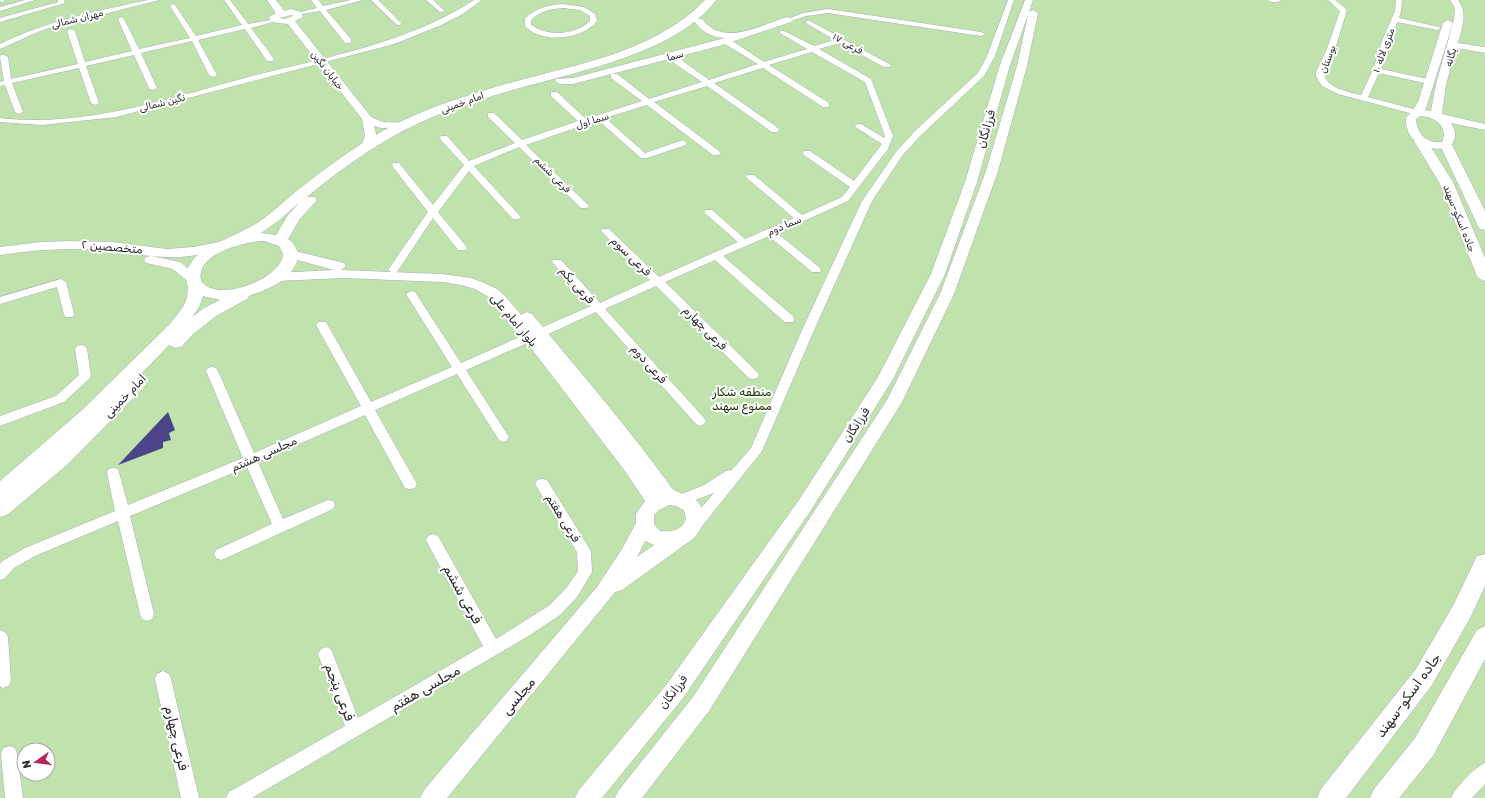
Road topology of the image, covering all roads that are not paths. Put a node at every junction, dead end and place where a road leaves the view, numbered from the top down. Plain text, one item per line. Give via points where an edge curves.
1 (32, 0) edge
2 (60, 0) edge
3 (156, 0) edge
4 (227, 0) edge
5 (271, 0) edge
6 (314, 0) edge
7 (360, 0) edge
8 (374, 0) edge
9 (430, 0) edge
10 (478, 0) edge
11 (585, 0) edge
12 (711, 0) edge
13 (725, 0) edge
14 (1011, 0) edge
15 (1029, 0) edge
16 (1036, 0) edge
17 (1271, 0) edge
18 (1278, 0) edge
19 (1331, 0) edge
20 (1399, 0) edge
21 (1449, 5) edge
22 (173, 6) dead end
23 (578, 7) junction
24 (0, 8) edge
25 (321, 9) junction
26 (442, 11) dead end
27 (24, 14) junction
28 (282, 14) junction
29 (294, 18) junction
30 (121, 19) dead end
31 (1394, 19) junction
32 (0, 20) edge
33 (274, 20) junction
34 (788, 20) joint
35 (699, 21) junction
36 (808, 22) dead end
37 (40, 24) junction
38 (400, 24) dead end
39 (246, 27) junction
40 (1437, 28) dead end
41 (71, 31) dead end
42 (782, 32) dead end
43 (981, 34) dead end
44 (742, 35) junction
45 (194, 39) junction
46 (348, 40) dead end
47 (841, 40) junction
48 (1454, 41) junction
49 (728, 42) dead end
50 (0, 47) edge
51 (813, 49) junction
52 (1485, 49) edge
53 (138, 52) junction
54 (4, 57) dead end
55 (270, 59) dead end
56 (674, 59) dead end
57 (321, 61) junction
58 (82, 65) junction
59 (763, 65) junction
60 (887, 65) dead end
61 (1377, 70) junction
62 (214, 75) dead end
63 (614, 76) dead end
64 (560, 81) junction
65 (1429, 82) junction
66 (4, 83) edge
67 (708, 83) junction
68 (154, 88) dead end
69 (554, 94) dead end
70 (1363, 99) junction
71 (648, 102) junction
72 (95, 103) dead end
73 (1385, 104) junction
74 (826, 105) dead end
75 (19, 112) dead end
76 (1418, 113) junction
77 (492, 115) dead end
78 (1437, 116) junction
79 (600, 118) junction
80 (367, 119) junction
81 (0, 120) edge
82 (585, 123) junction
83 (1410, 123) junction
84 (405, 125) junction
85 (858, 126) dead end
86 (1485, 126) edge
87 (775, 130) dead end
88 (444, 138) dead end
89 (1420, 141) junction
90 (521, 143) junction
91 (683, 143) dead end
92 (887, 143) junction
93 (1446, 145) junction
94 (367, 146) junction
95 (716, 153) dead end
96 (807, 153) dead end
97 (396, 165) dead end
98 (468, 166) junction
99 (751, 177) dead end
100 (855, 186) junction
101 (584, 206) dead end
102 (432, 212) junction
103 (709, 212) dead end
104 (516, 217) dead end
105 (800, 218) junction
106 (1485, 226) edge
107 (606, 231) dead end
108 (769, 231) junction
109 (280, 241) junction
110 (743, 242) junction
111 (227, 244) junction
112 (462, 248) dead end
113 (0, 251) edge
114 (291, 254) junction
115 (716, 254) junction
116 (0, 257) edge
117 (557, 262) dead end
118 (816, 270) dead end
119 (391, 273) junction
120 (276, 276) junction
121 (1485, 276) edge
122 (657, 280) junction
123 (194, 282) junction
124 (252, 289) junction
125 (411, 294) dead end
126 (0, 301) edge
127 (597, 307) junction
128 (69, 314) dead end
129 (789, 319) dead end
130 (322, 325) dead end
131 (535, 335) junction
132 (81, 349) dead end
133 (458, 368) junction
134 (212, 371) dead end
135 (752, 375) dead end
136 (368, 408) junction
137 (0, 421) edge
138 (700, 421) dead end
139 (503, 437) dead end
140 (251, 460) junction
141 (741, 469) junction
142 (113, 473) dead end
143 (410, 484) dead end
144 (542, 484) dead end
145 (0, 492) edge
146 (669, 500) junction
147 (328, 505) dead end
148 (0, 509) edge
149 (123, 514) junction
150 (644, 525) junction
151 (280, 527) junction
152 (693, 527) junction
153 (677, 539) junction
154 (433, 540) dead end
155 (584, 552) joint
156 (221, 554) dead end
157 (1485, 563) edge
158 (0, 574) edge
159 (604, 593) junction
160 (147, 614) dead end
161 (0, 637) edge
162 (1485, 637) edge
163 (493, 649) junction
164 (326, 654) dead end
165 (163, 679) dead end
166 (3, 680) dead end
167 (354, 729) junction
168 (9, 754) dead end
169 (1485, 772) edge
170 (14, 798) edge
171 (190, 798) edge
172 (235, 798) edge
173 (432, 798) edge
174 (587, 798) edge
175 (627, 798) edge
176 (1330, 798) edge
177 (1383, 798) edge
178 (1460, 798) edge

1 - 24 street
2 - 27 street via 62,3
3 - 37 street, مهران شمالی
4 - 39 street
5 - 28 main road
6 - 25 street
7 - 25 street
8 - 38 street
9 - 26 street
10 - 57 street, نگین شمالی via 422,32 377,48
11 - 23 street
12 - 84 main road, امام خمینی via 700,12 671,33 646,46 557,75 498,89
13 - 35 main road, امام خمینی
14 - 141 street via 991,56 981,74 898,154 867,201 756,451
15 - 174 main road, فرزانگان via 1005,65 971,182 938,274 885,380 805,505 675,691
16 - 175 main road, فرزانگان via 1022,66 992,171 947,294 894,402 701,704
17 - 18 street
19 - 70 street, بوستان via 1344,10 1320,76 1331,88
20 - 31 street, ۱۰ متری لاله
21 - 48 main road, یگانه via 1459,6 1460,16
21 - 65 main road, یگانه via 1447,30
22 - 45 street
23 - 23 street via 544,10 528,19 528,23 532,29 544,33 564,34 580,31 594,19 592,13
25 - 29 street
25 - 46 street
27 - 32 street
27 - 37 street
28 - 29 main road via 292,12
28 - 33 main road via 274,17
29 - 33 main road via 278,22
29 - 57 main road, خیابان نگین
30 - 53 street
31 - 40 street
31 - 61 street, ۱۰ متری لاله
33 - 39 street
34 - 43 street via 805,14 828,11
34 - 44 main road, سما
35 - 44 main road via 707,31 720,35
35 - 64 main road, امام خمینی via 645,53
36 - 47 street, فرعی ۱۷
37 - 50 street, مهران شمالی
39 - 45 street
39 - 55 street
41 - 58 street
42 - 51 street
44 - 64 main road, سما via 661,59 573,81
45 - 53 street
45 - 62 street
47 - 51 street, سما اول
47 - 60 street, فرعی ۱۷
48 - 52 main road
48 - 78 main road, یگانه via 1439,91
49 - 59 street
51 - 59 street, سما اول
51 - 92 street via 868,81 889,136
53 - 58 street
53 - 68 street
54 - 66 street
56 - 67 street
57 - 80 main road, خیابان نگین
57 - 81 street, نگین شمالی via 113,115 71,121 21,123
58 - 66 street
58 - 72 street
59 - 67 street, سما اول
59 - 74 street
61 - 65 street
61 - 70 street, ۱۰ متری لاله
63 - 71 street
64 - 109 main road, امام خمینی via 513,92 468,107 417,129 370,154 336,177 313,197 293,218
65 - 76 main road, یگانه
66 - 75 street
67 - 71 street, سما اول
67 - 87 street
69 - 82 street
70 - 73 street, بوستان
71 - 79 street, سما اول
71 - 95 street
73 - 76 street
73 - 83 street via 1400,111
76 - 78 main road
76 - 83 main road via 1411,118
77 - 90 street
78 - 86 main road
78 - 93 main road via 1450,132
79 - 82 street, سما اول
79 - 91 street via 644,156
80 - 84 main road via 381,125
80 - 94 main road via 372,134 371,142
82 - 90 street, سما اول
83 - 89 main road via 1414,135
84 - 94 main road, امام خمینی
85 - 92 street
88 - 98 street
89 - 93 main road via 1432,146
89 - 121 main road, جاده اسکو-سهند via 1446,182
90 - 98 street, سما اول
90 - 101 street, فرعی ششم
92 - 100 street, سما دوم
93 - 106 main road, جاده اسکو-سهند
94 - 111 main road, امام خمینی via 261,227
96 - 100 street
97 - 102 street
98 - 102 street, سما اول
98 - 104 street
99 - 105 street
100 - 105 street, سما دوم via 844,199
102 - 112 street
102 - 119 street, سما اول
103 - 110 street
105 - 108 street, سما دوم
107 - 122 street, فرعی سوم
108 - 110 street, سما دوم
108 - 118 street
109 - 111 main road via 255,237
109 - 114 main road via 287,246
110 - 115 street, سما دوم
111 - 113 main road, متخصصین ۲ via 175,253 68,244
111 - 123 main road, امام خمینی via 210,252 200,261 194,269
114 - 119 main road, بلوار امام علی via 330,265
114 - 120 main road via 289,264
115 - 122 street, سما دوم
115 - 129 street
116 - 123 main road via 50,251 120,254 175,265
117 - 127 street, فرعی یکم
119 - 120 main road, بلوار امام علی via 311,273
119 - 131 main road, بلوار امام علی via 461,280 488,290
120 - 124 main road
122 - 127 street, سما دوم
122 - 135 street, فرعی چهارم
123 - 124 main road via 206,292 218,294
123 - 145 main road, امام خمینی via 195,299 174,329 71,432
124 - 148 main road, امام خمینی via 210,312 188,330 118,404 66,454
125 - 133 street
126 - 128 street via 61,282
127 - 131 street, سما دوم
127 - 138 street, فرعی دوم
130 - 136 street
131 - 133 street, مجلسی هشتم
131 - 146 main road, بلوار امام علی via 631,466
132 - 137 street via 85,376 60,399
133 - 136 street, مجلسی هشتم
133 - 139 street
134 - 140 street
136 - 140 street, مجلسی هشتم
136 - 143 street
140 - 149 street, مجلسی هشتم
140 - 151 street
141 - 146 street via 709,488
141 - 152 street
142 - 149 street
144 - 155 street, فرعی هفتم
146 - 150 main road via 648,508 644,516
146 - 152 main road via 691,506 695,516
147 - 151 street
149 - 158 street, مجلسی هشتم via 30,552 9,564
149 - 160 street
150 - 153 main road via 648,533 656,538 666,541
150 - 159 main road, مجلسی
151 - 156 street
152 - 153 main road
153 - 159 main road, مجلسی
154 - 163 street, فرعی ششم
155 - 163 street, مجلسی هفتم via 585,572 572,592 555,610
157 - 176 main road, جاده اسکو-سهند via 1462,611 1424,677
159 - 173 main road, مجلسی
161 - 166 street
162 - 177 main road via 1424,747
163 - 167 street, مجلسی هفتم
164 - 167 street, فرعی پنجم
165 - 171 street, فرعی چهارم
167 - 172 street, مجلسی هفتم
168 - 170 street
169 - 178 street

